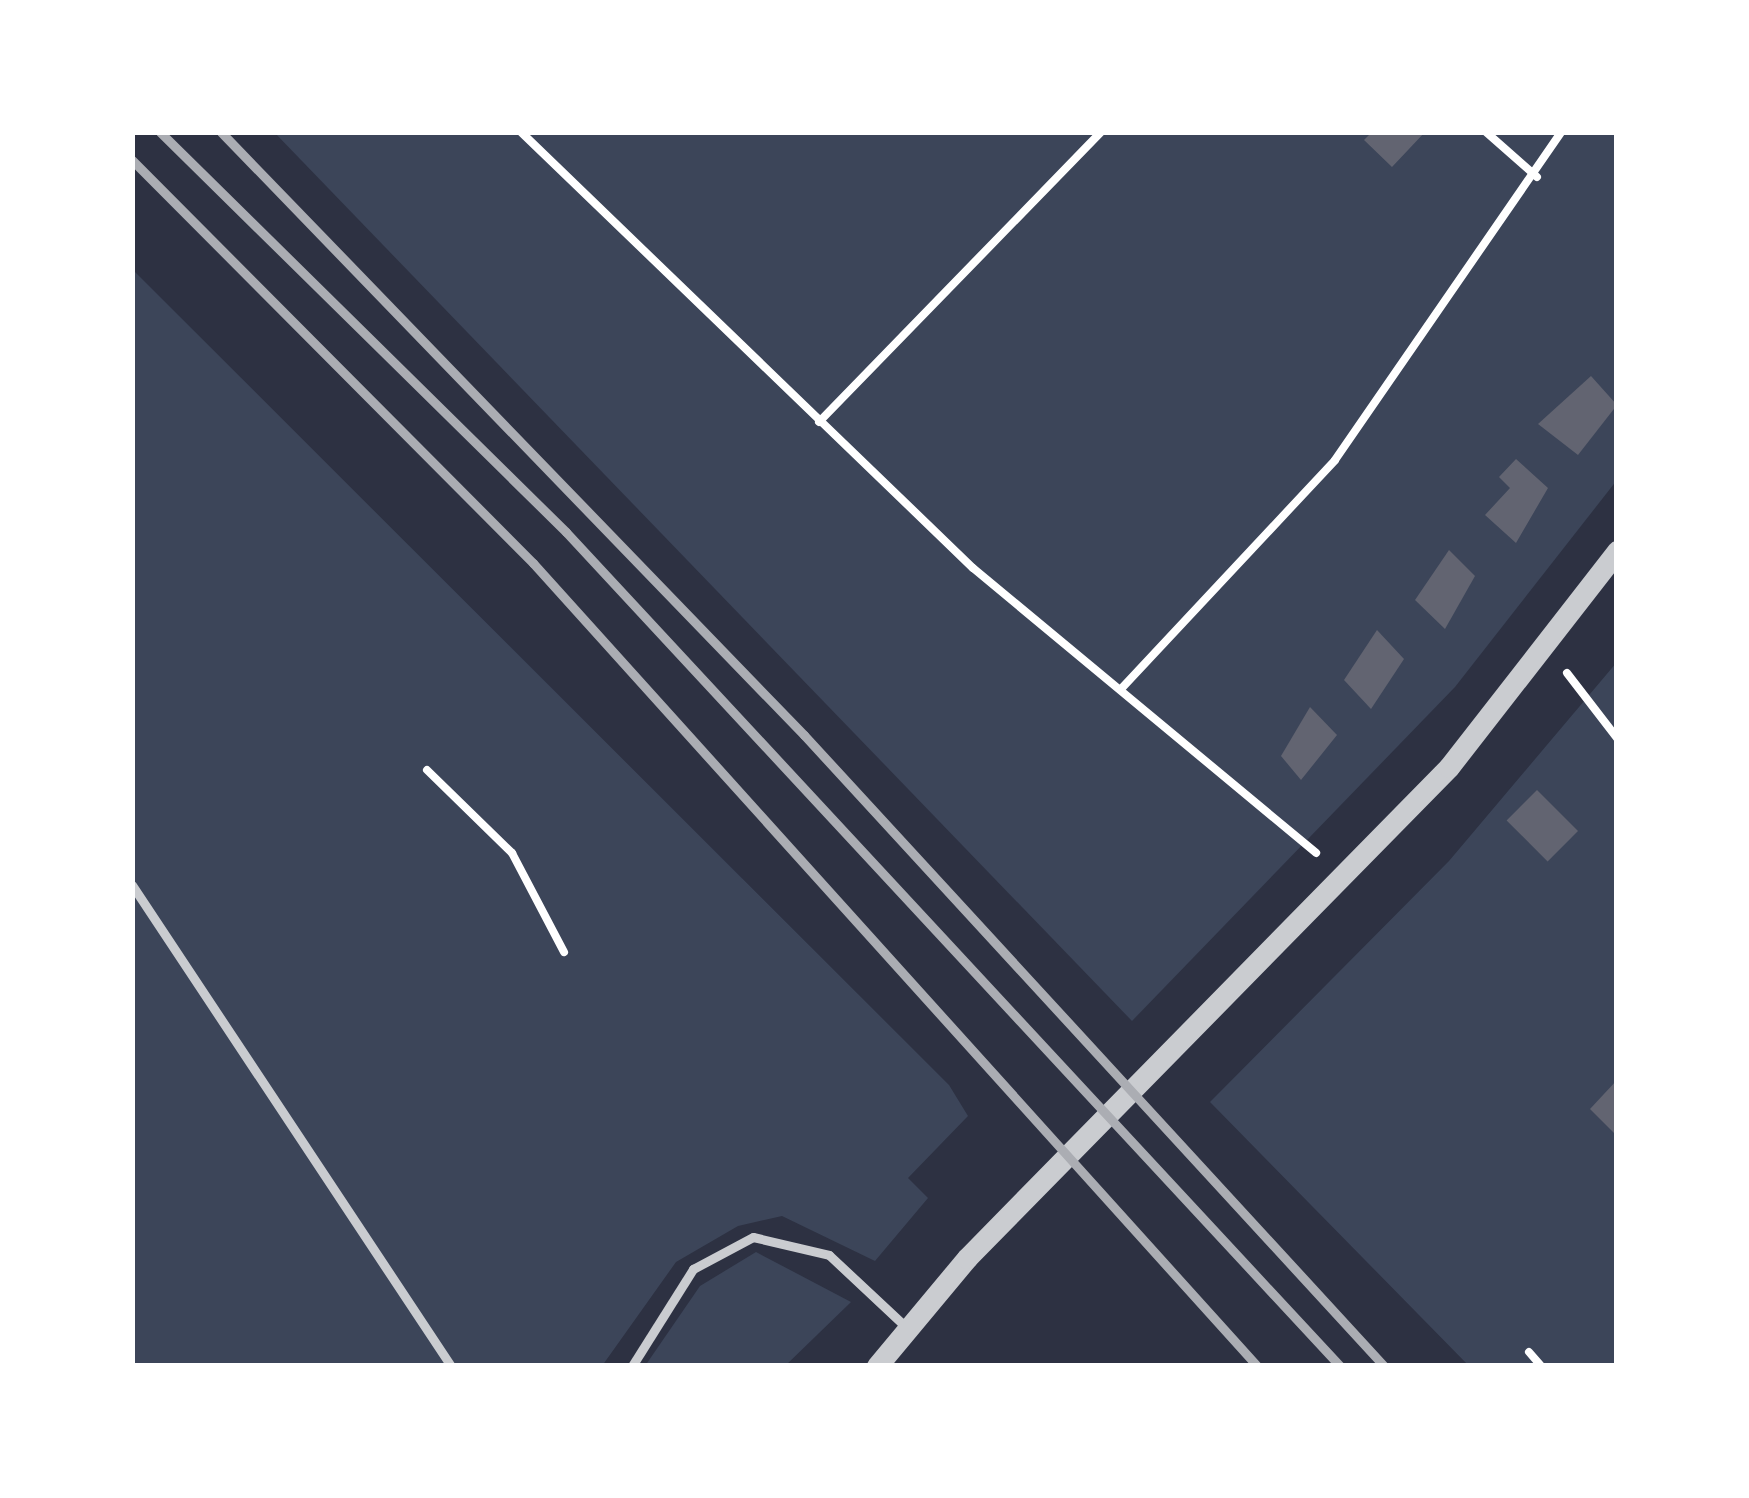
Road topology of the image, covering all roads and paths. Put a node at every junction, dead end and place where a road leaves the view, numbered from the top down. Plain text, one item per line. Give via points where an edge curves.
1 (521, 132) edge
2 (1101, 132) edge
3 (1486, 132) edge
4 (1561, 132) edge
5 (1537, 177) junction
6 (820, 422) junction
7 (1617, 550) edge
8 (1548, 648) junction
9 (1121, 689) junction
10 (1617, 738) edge
11 (427, 770) dead end
12 (1345, 878) junction
13 (132, 885) edge
14 (564, 952) dead end
15 (907, 1328) junction
16 (1528, 1352) dead end
17 (451, 1366) edge
18 (632, 1366) edge
19 (877, 1366) edge
20 (1541, 1366) edge

1 - 6 path
2 - 6 path
3 - 5 path
4 - 5 path
5 - 9 path via 1335,460
6 - 9 path
7 - 8 street
8 - 10 path
8 - 12 street
9 - 12 path
11 - 14 path via 512,853
12 - 15 street
13 - 17 lane
15 - 18 lane via 829,1255 753,1237 692,1269
15 - 19 street
16 - 20 path

